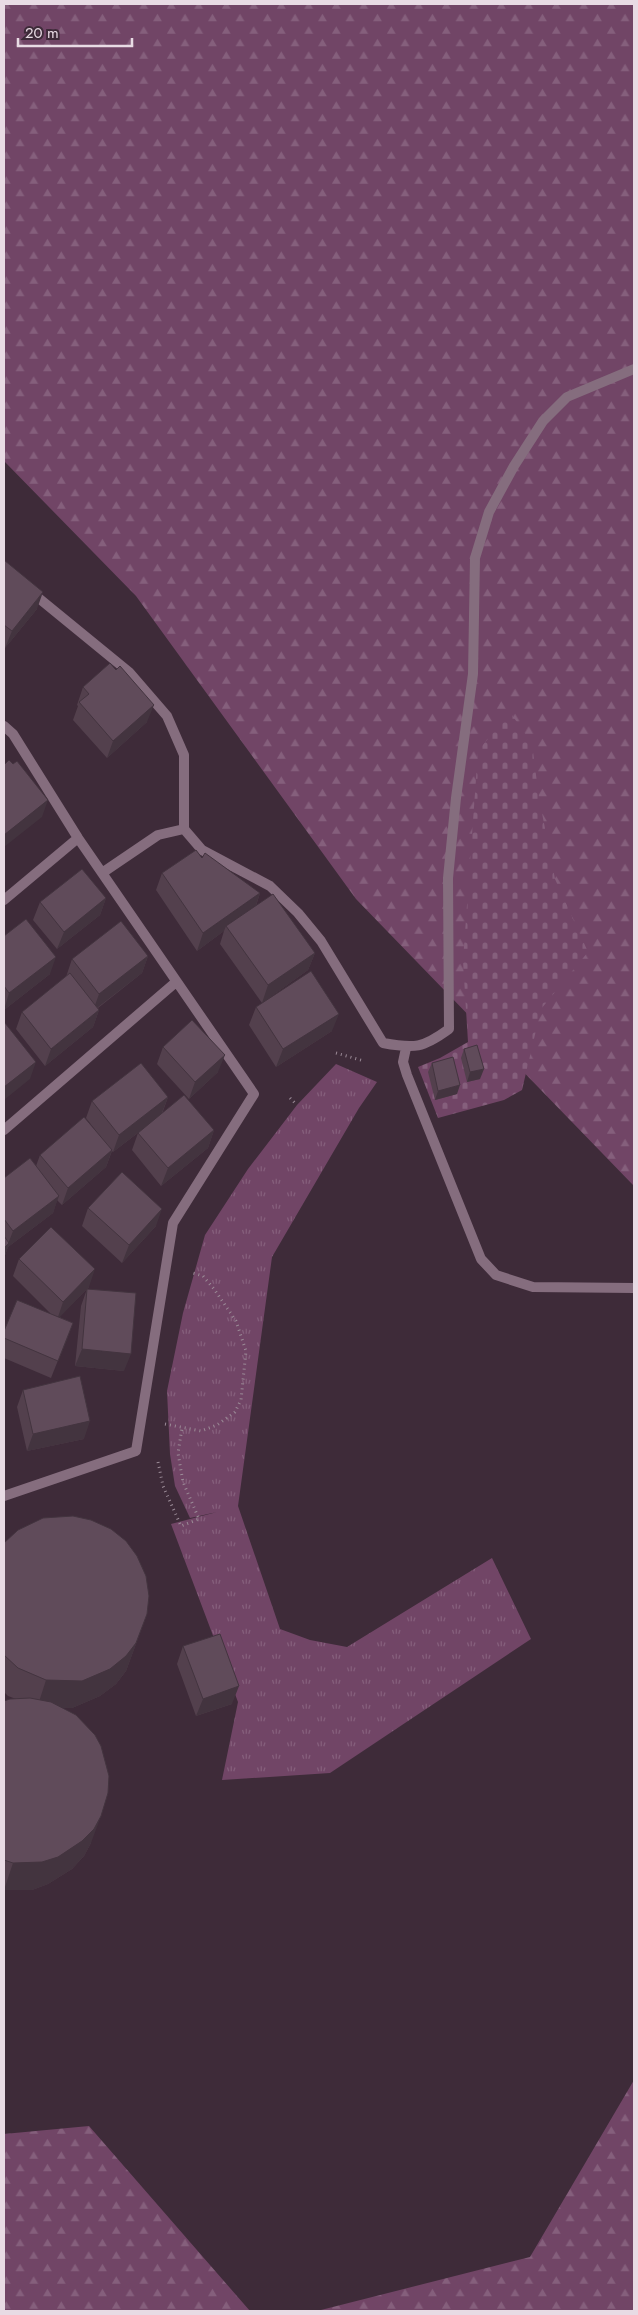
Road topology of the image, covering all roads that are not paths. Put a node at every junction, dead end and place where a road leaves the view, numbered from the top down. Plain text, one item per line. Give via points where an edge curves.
1 (634, 369) edge
2 (18, 581) edge
3 (4, 726) edge
4 (184, 830) junction
5 (78, 838) junction
6 (102, 873) junction
7 (4, 900) edge
8 (176, 982) junction
9 (406, 1048) junction
10 (4, 1130) edge
11 (634, 1288) edge
12 (4, 1496) edge

1 - 9 street via 567,397 543,420 489,512 475,558 473,674 448,878 449,1029 430,1043
2 - 4 street via 129,672 167,716 184,755
3 - 5 street
4 - 6 street via 158,835
4 - 9 street via 202,850 270,886 298,913 321,941 384,1043
5 - 6 street
5 - 7 street
6 - 8 street
8 - 10 street
8 - 12 street via 254,1094 174,1223 136,1451
9 - 11 street via 403,1062 410,1084 481,1259 496,1275 533,1287

